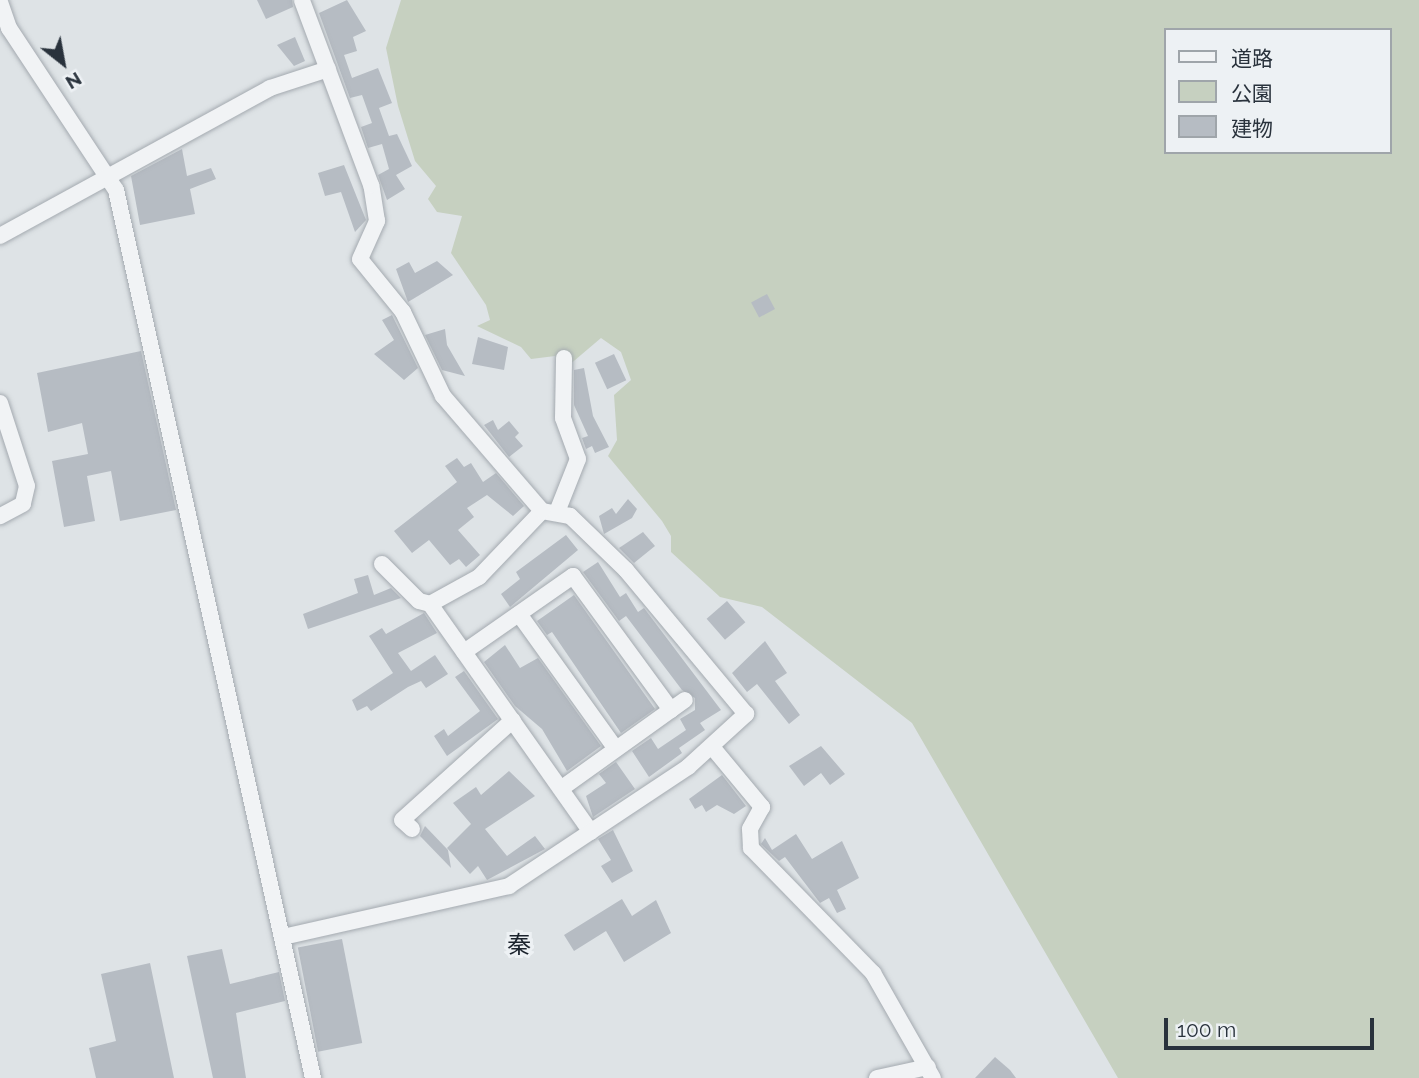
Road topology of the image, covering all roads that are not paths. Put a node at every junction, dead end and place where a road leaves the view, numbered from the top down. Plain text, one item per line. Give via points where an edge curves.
1 (302, 0) edge
2 (0, 2) edge
3 (328, 69) junction
4 (109, 174) junction
5 (0, 236) edge
6 (564, 358) dead end
7 (0, 403) edge
8 (550, 512) junction
9 (0, 516) edge
10 (382, 564) dead end
11 (430, 604) junction
12 (519, 614) junction
13 (464, 652) junction
14 (685, 700) dead end
15 (671, 710) junction
16 (513, 720) junction
17 (713, 748) junction
18 (616, 749) junction
19 (562, 789) junction
20 (412, 829) dead end
21 (591, 832) junction
22 (283, 937) junction
23 (930, 1072) edge
24 (313, 1078) edge
25 (877, 1078) edge

1 - 3 street
2 - 4 street via 9,28
3 - 4 street via 270,88
3 - 8 street via 375,204 377,221 360,259 405,316 443,396
4 - 5 street
4 - 22 street
6 - 8 street via 563,418 579,459
7 - 9 street via 27,486 23,504
8 - 11 street via 479,577
8 - 17 street via 585,528 626,570 746,714
10 - 11 street via 419,601
11 - 13 street
12 - 13 street
12 - 15 street via 573,576
12 - 18 street
13 - 16 street
14 - 15 street
15 - 18 street
16 - 19 street
16 - 20 street via 402,820
17 - 21 street
17 - 23 street via 762,807 750,829 751,848 873,973
18 - 19 street
19 - 21 street
21 - 22 street via 485,895
22 - 24 street
23 - 25 street

